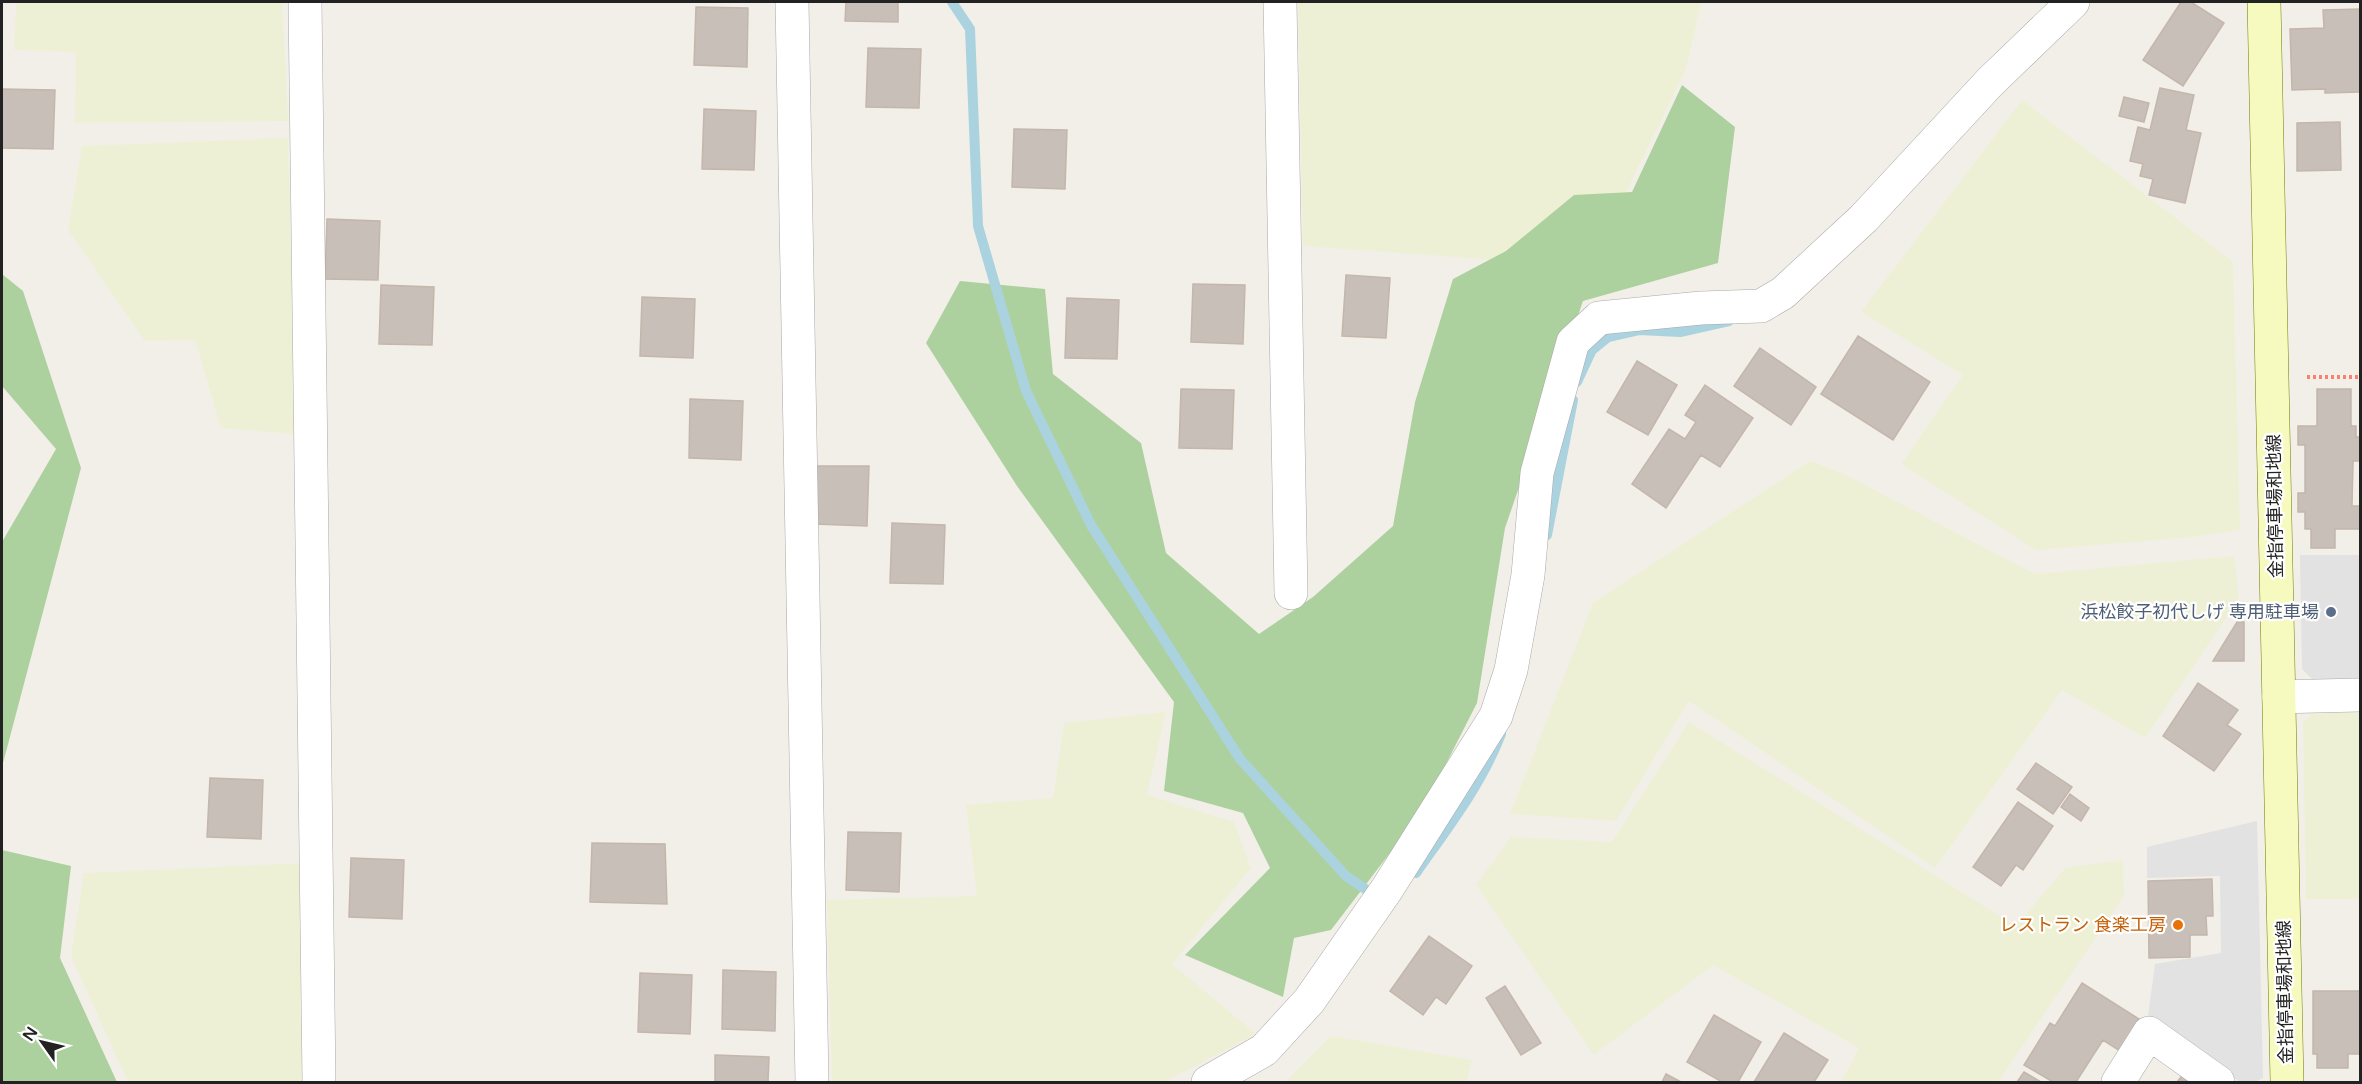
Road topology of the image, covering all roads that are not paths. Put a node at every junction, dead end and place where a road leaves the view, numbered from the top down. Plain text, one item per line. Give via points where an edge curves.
1 (305, 2) edge
2 (792, 2) edge
3 (1280, 2) edge
4 (2073, 2) edge
5 (2265, 2) edge
6 (1291, 594) dead end
7 (2361, 695) edge
8 (2279, 697) junction
9 (319, 1083) edge
10 (812, 1083) edge
11 (1208, 1083) edge
12 (2118, 1083) edge
13 (2218, 1083) edge
14 (2287, 1083) edge

1 - 9 street
2 - 10 street
3 - 6 street
4 - 11 street via 1990,82 1864,218 1783,293 1761,306 1599,318 1573,342 1537,473 1528,575 1511,670 1496,716 1380,899 1309,1001 1264,1050
5 - 8 main road, 金指停車場和地線
7 - 8 street
8 - 14 main road, 金指停車場和地線
12 - 13 street via 2149,1033

